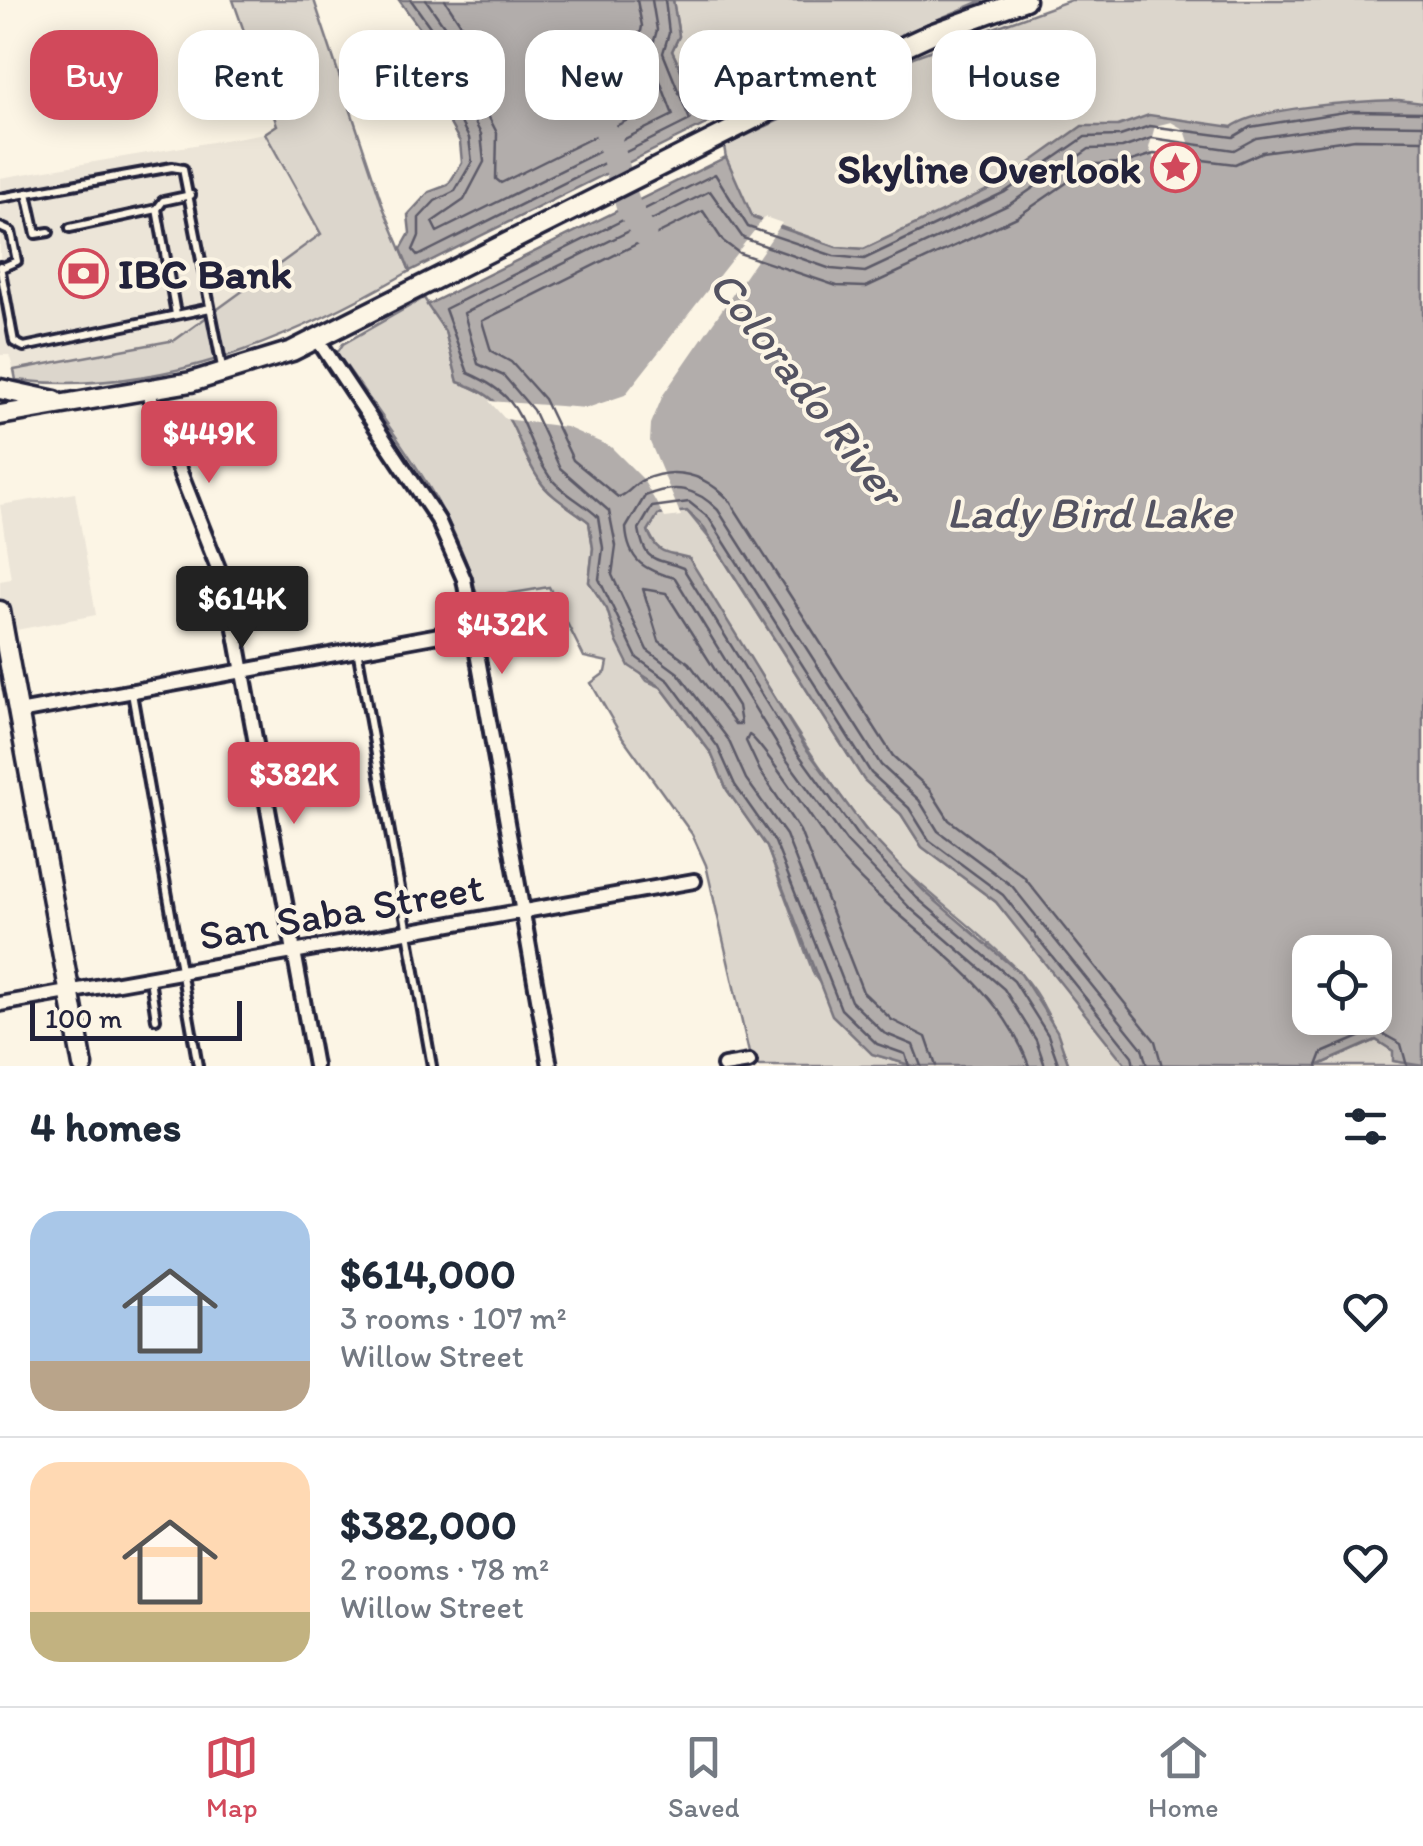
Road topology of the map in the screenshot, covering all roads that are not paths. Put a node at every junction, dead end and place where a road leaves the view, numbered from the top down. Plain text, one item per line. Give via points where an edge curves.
1 (1025, 0) edge
2 (28, 193) junction
3 (190, 196) junction
4 (0, 198) edge
5 (157, 209) junction
6 (0, 227) edge
7 (70, 228) dead end
8 (49, 232) dead end
9 (0, 267) edge
10 (210, 308) junction
11 (176, 314) junction
12 (318, 340) junction
13 (224, 374) junction
14 (0, 389) edge
15 (148, 391) junction
16 (60, 402) junction
17 (0, 415) edge
18 (0, 611) edge
19 (472, 629) junction
20 (357, 649) junction
21 (246, 672) junction
22 (132, 692) junction
23 (19, 712) junction
24 (694, 881) dead end
25 (522, 912) junction
26 (408, 932) junction
27 (295, 953) junction
28 (181, 972) junction
29 (150, 978) junction
30 (70, 992) junction
31 (0, 1004) edge
32 (156, 1019) dead end
33 (749, 1062) dead end
34 (82, 1066) edge
35 (198, 1066) edge
36 (315, 1066) edge
37 (432, 1066) edge
38 (550, 1066) edge
39 (724, 1066) edge

1 - 12 main road via 833,79
2 - 3 lane via 177,166 187,175
2 - 4 lane
2 - 8 lane via 36,234
3 - 5 lane via 163,201
3 - 10 lane
5 - 7 lane
5 - 11 lane
6 - 9 lane via 11,232 16,261
9 - 11 lane via 17,346
10 - 11 lane
10 - 13 lane
12 - 13 main road
12 - 19 street via 449,540
13 - 15 main road
14 - 16 main road
15 - 16 main road
15 - 21 street via 230,596
16 - 17 main road
18 - 23 main road
19 - 20 street
19 - 25 street
20 - 21 street
20 - 26 lane
21 - 22 street
21 - 27 street
22 - 23 street
22 - 28 lane
23 - 30 main road
24 - 25 street, San Saba Street
25 - 26 street, San Saba Street
25 - 38 street
26 - 27 street, San Saba Street
26 - 37 lane
27 - 28 street, San Saba Street
27 - 36 street
28 - 29 street, San Saba Street
28 - 35 lane
29 - 30 street, San Saba Street
29 - 32 lane
30 - 31 street, San Saba Street
30 - 34 main road
33 - 39 street

